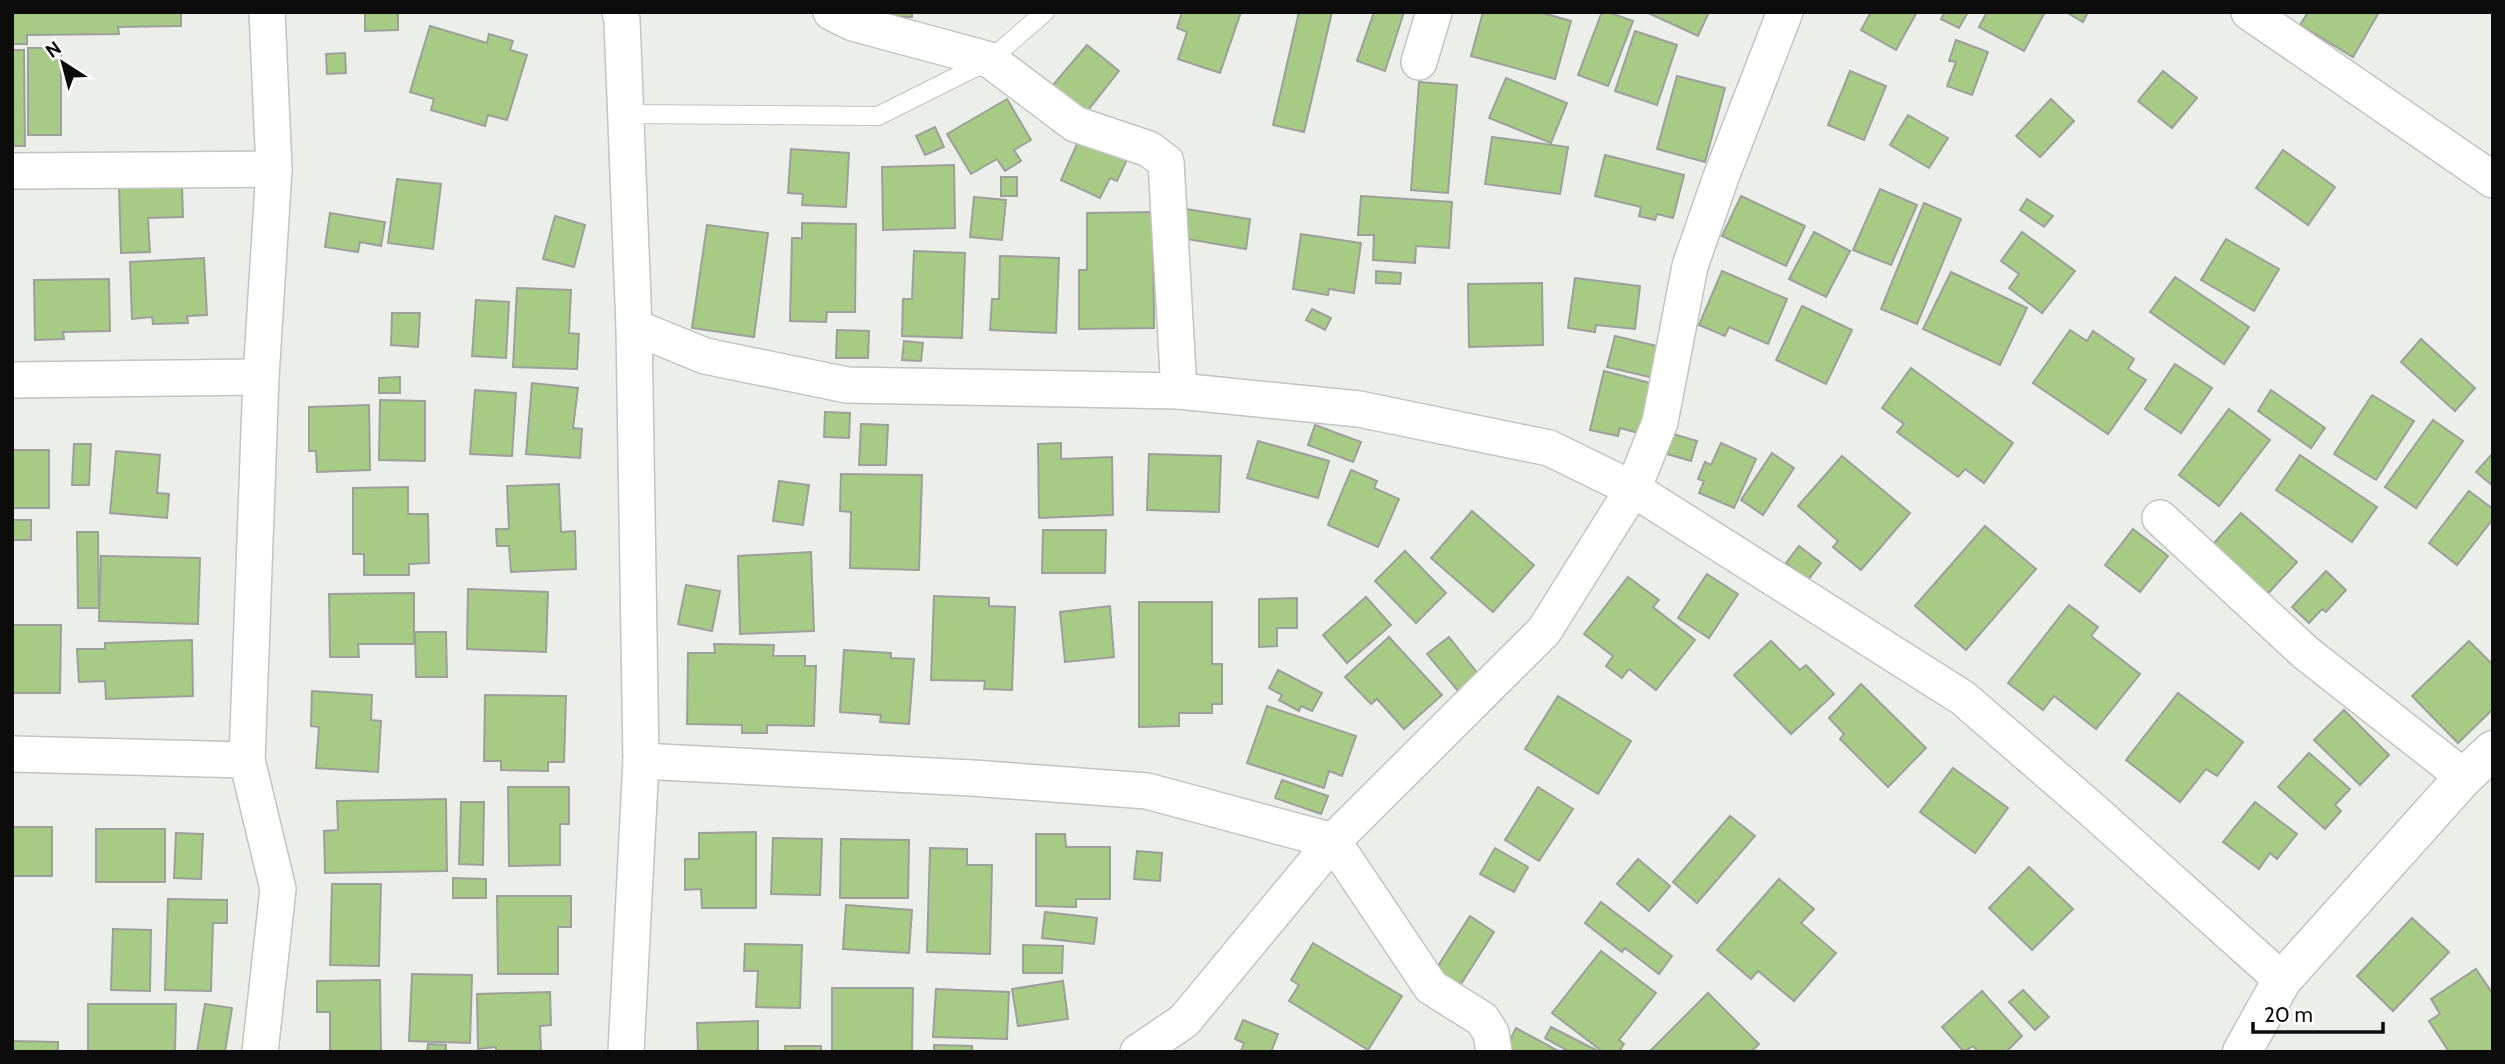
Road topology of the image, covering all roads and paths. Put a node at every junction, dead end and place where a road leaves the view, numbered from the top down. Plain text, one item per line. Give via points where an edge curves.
1 (267, 12) edge
2 (620, 12) edge
3 (831, 12) edge
4 (1045, 12) edge
5 (1434, 12) edge
6 (1785, 12) edge
7 (2249, 12) edge
8 (990, 60) junction
9 (1419, 62) dead end
10 (626, 114) junction
11 (274, 169) junction
12 (12, 171) edge
13 (2493, 180) edge
14 (634, 327) junction
15 (261, 377) junction
16 (12, 380) edge
17 (1179, 391) junction
18 (1633, 489) junction
19 (2160, 519) dead end
20 (2493, 750) edge
21 (12, 754) edge
22 (247, 760) junction
23 (641, 761) junction
24 (2464, 777) junction
25 (1333, 841) junction
26 (2282, 980) junction
27 (260, 1052) edge
28 (626, 1052) edge
29 (1138, 1052) edge
30 (1494, 1052) edge
31 (2242, 1052) edge

1 - 11 street
2 - 10 street
3 - 8 street via 853,23
4 - 8 lane
5 - 9 street
6 - 18 street via 1690,266 1660,422
7 - 13 street
8 - 10 lane via 878,116
8 - 17 street via 1075,124 1149,149 1166,162
10 - 14 street
11 - 12 street
11 - 15 street
14 - 17 street via 705,356 848,385
14 - 23 street
15 - 16 street
15 - 22 street
17 - 18 street via 1359,409 1549,448
18 - 25 street via 1544,631
18 - 26 street via 1963,698
19 - 24 street via 2306,653
20 - 24 street
21 - 22 street
22 - 27 street via 278,889
23 - 25 street via 1147,791
23 - 28 street
24 - 26 street
25 - 29 street via 1184,1021
25 - 30 street via 1431,988 1482,1019 1491,1033
26 - 31 street

